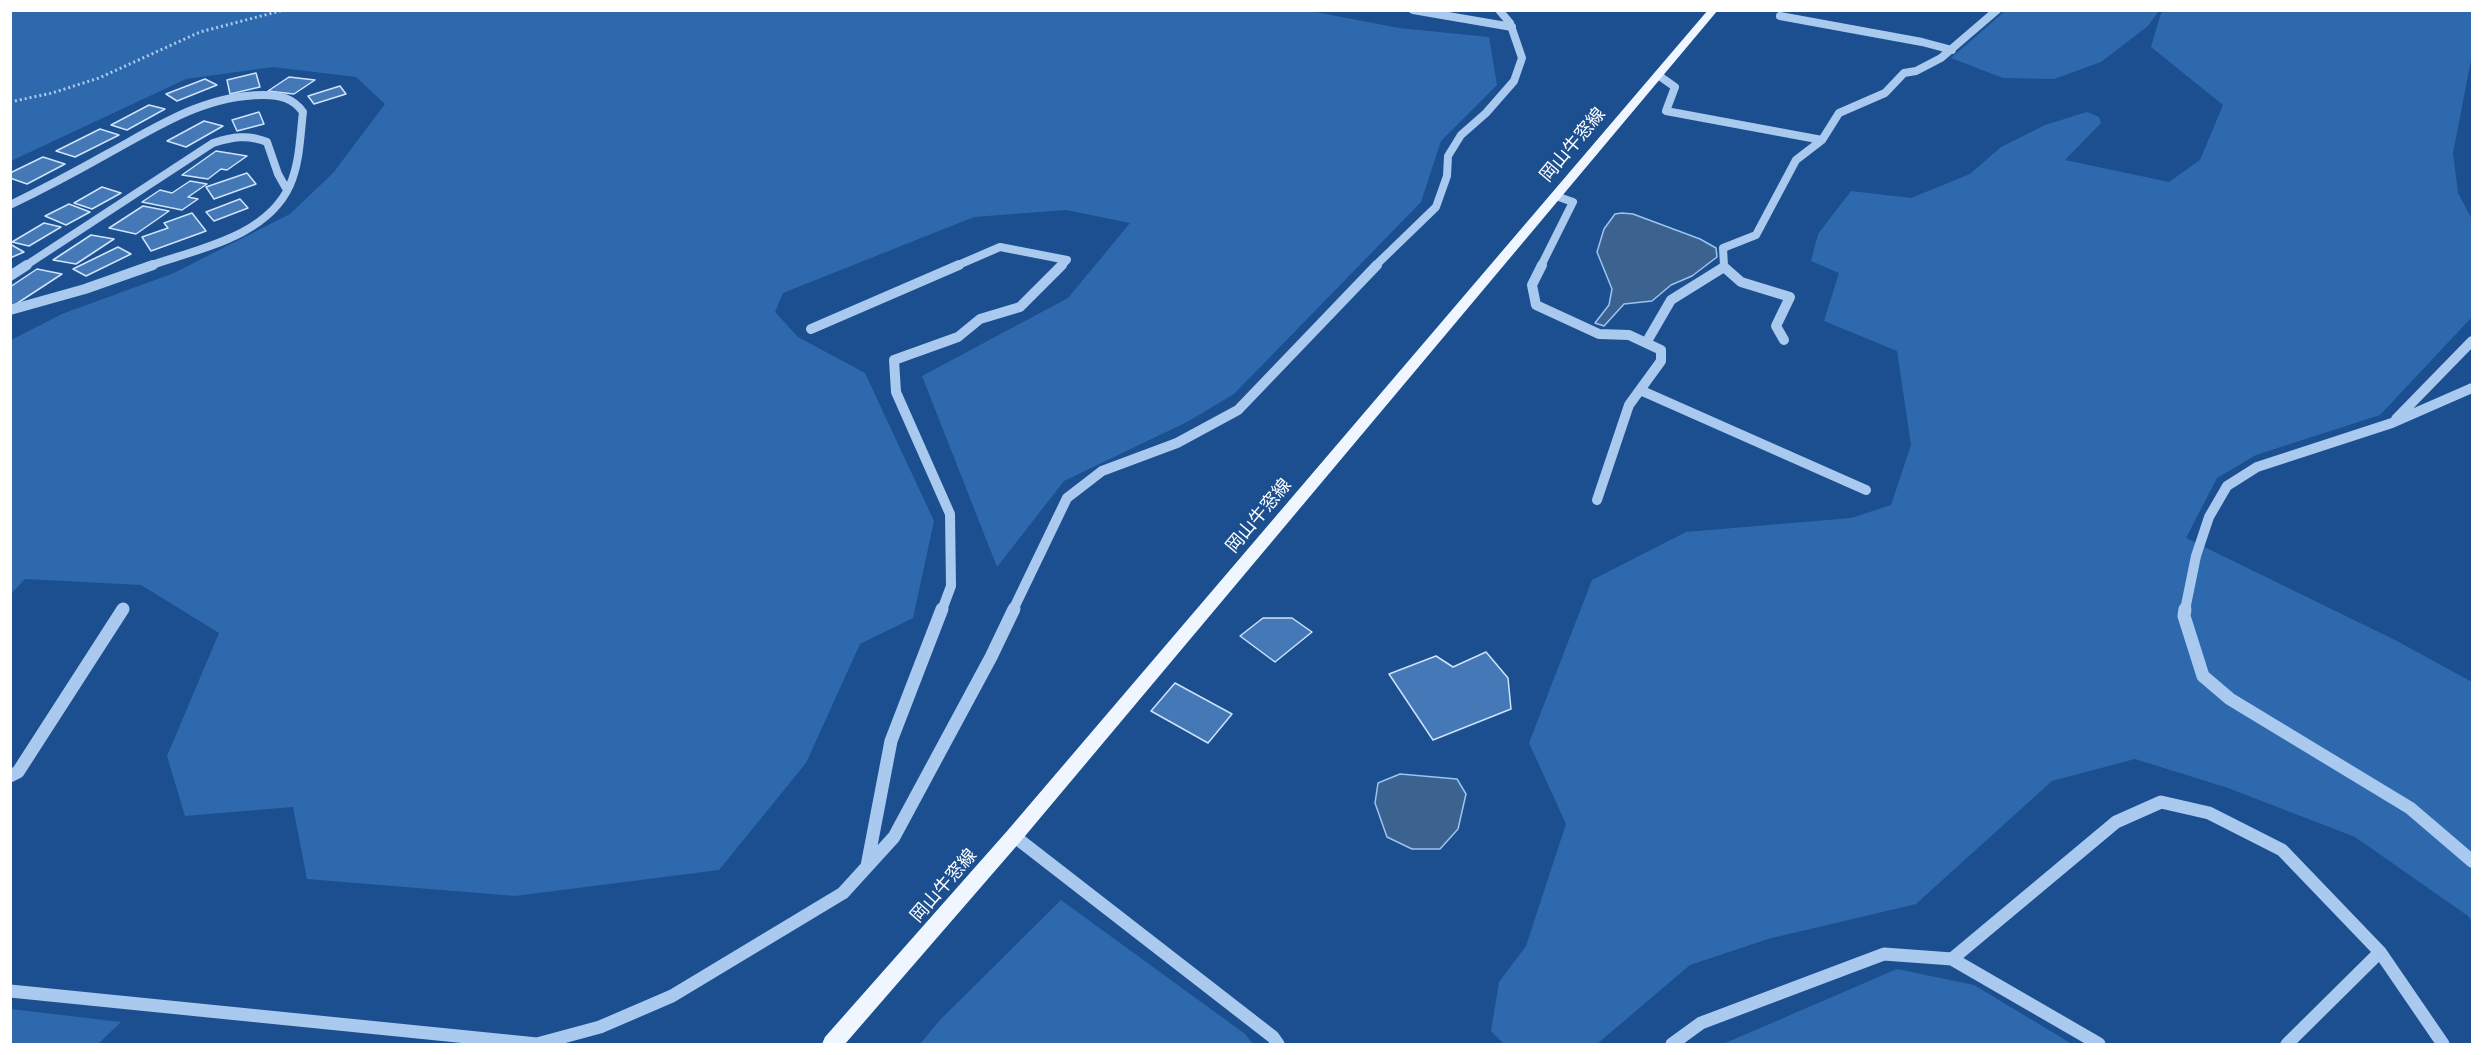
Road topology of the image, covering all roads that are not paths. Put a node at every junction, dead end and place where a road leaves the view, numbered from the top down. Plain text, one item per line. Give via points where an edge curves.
1 (1413, 10) edge
2 (1500, 10) edge
3 (1714, 10) edge
4 (1997, 10) edge
5 (1780, 16) dead end
6 (1512, 27) junction
7 (1952, 50) junction
8 (1658, 75) junction
9 (1822, 141) junction
10 (287, 189) junction
11 (1556, 196) junction
12 (10, 205) edge
13 (1724, 267) junction
14 (10, 276) edge
15 (10, 310) edge
16 (811, 329) dead end
17 (1784, 340) dead end
18 (2472, 341) edge
19 (1646, 343) junction
20 (2472, 388) edge
21 (1640, 390) junction
22 (2392, 423) junction
23 (1866, 490) dead end
24 (1597, 500) dead end
25 (123, 608) dead end
26 (10, 776) edge
27 (1014, 836) junction
28 (2472, 861) edge
29 (867, 866) junction
30 (2380, 952) junction
31 (1952, 959) junction
32 (10, 991) edge
33 (832, 1044) edge
34 (1278, 1044) edge
35 (1672, 1044) edge
36 (2099, 1044) edge
37 (2287, 1044) edge
38 (2443, 1044) edge

1 - 6 street
2 - 6 street
3 - 8 main road, 岡山牛窓線
4 - 7 street
5 - 7 street
6 - 29 street via 1522,58 1515,81 1461,135 1448,156 1447,176 1436,207 1238,410 1177,443 1102,471 1067,498 991,657 894,837
7 - 9 street via 1904,73 1886,93 1839,113
8 - 9 street via 1675,87 1666,111
8 - 11 main road, 岡山牛窓線
9 - 13 street via 1796,160 1756,235 1723,248
10 - 12 street via 293,180 303,112 297,102 281,96 242,95 191,109
10 - 14 street via 267,142 254,136 233,136 213,143
10 - 15 street via 265,217 228,238 123,276
11 - 19 street via 1573,202 1532,285 1536,305 1599,334 1629,335
11 - 27 main road, 岡山牛窓線
13 - 17 street via 1741,282 1790,297 1776,326
13 - 19 street via 1671,300
16 - 29 street via 1000,248 1067,260 1020,307 980,319 958,337 894,360 896,392 950,514 951,586 891,741
18 - 22 street
19 - 21 street via 1661,351 1661,361
20 - 22 street
21 - 23 street
21 - 24 street via 1629,405
22 - 28 street via 2257,467 2227,486 2209,517 2196,556 2184,616 2203,676 2230,699 2410,808
25 - 26 street via 18,772
27 - 33 main road, 岡山牛窓線
27 - 34 street
29 - 32 street via 843,893 672,996 600,1027 537,1044
30 - 31 street via 2282,850 2209,813 2161,802 2116,822
30 - 37 street
30 - 38 street
31 - 35 street via 1884,954 1701,1023
31 - 36 street

